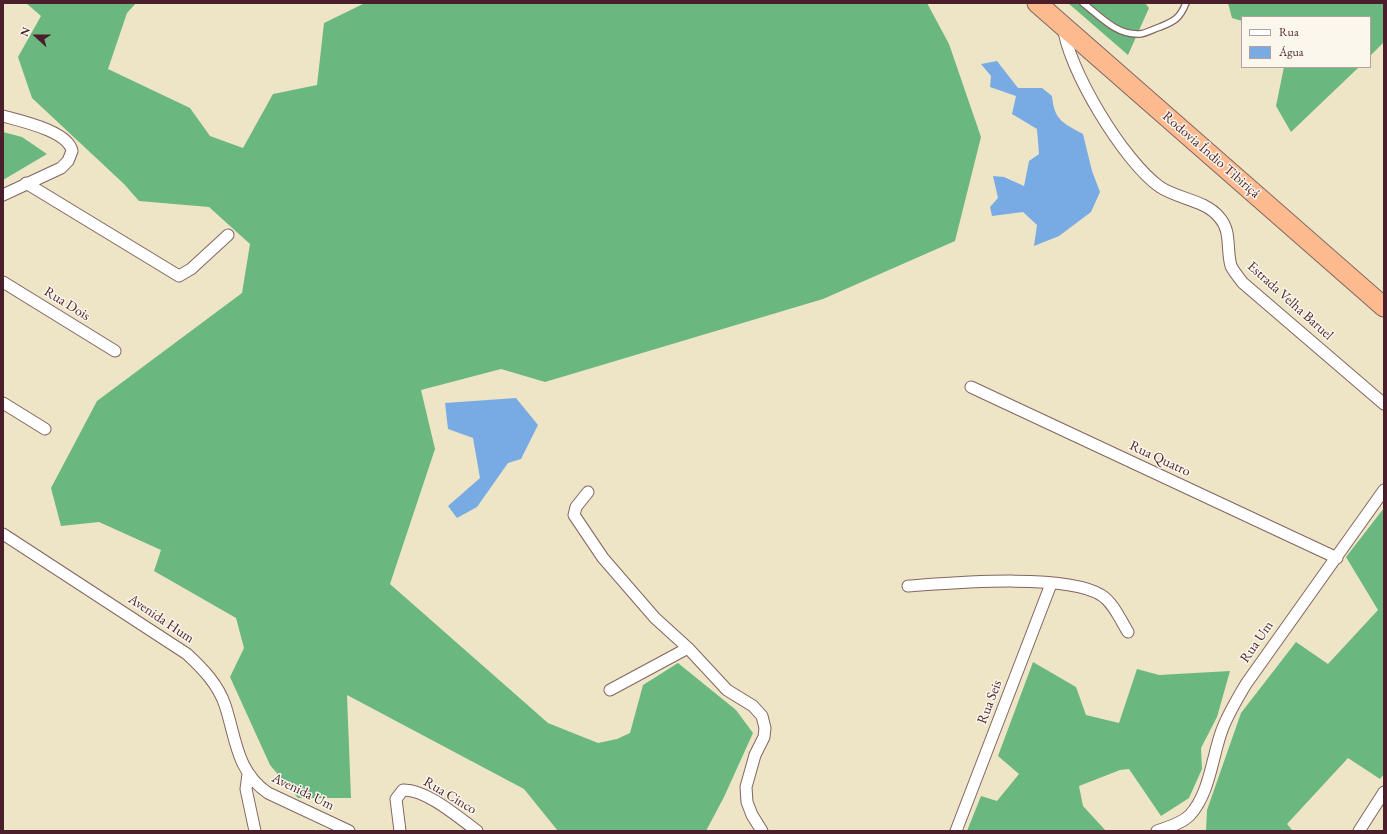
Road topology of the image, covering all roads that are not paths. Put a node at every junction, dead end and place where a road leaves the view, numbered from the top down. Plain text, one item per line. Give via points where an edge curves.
1 (1037, 3) edge
2 (1083, 3) edge
3 (1186, 3) edge
4 (1062, 25) junction
5 (3, 116) edge
6 (26, 183) junction
7 (3, 195) edge
8 (228, 235) dead end
9 (3, 282) edge
10 (1384, 307) edge
11 (115, 351) dead end
12 (971, 387) dead end
13 (3, 403) edge
14 (1384, 404) edge
15 (45, 429) dead end
16 (1384, 490) edge
17 (588, 492) dead end
18 (3, 534) edge
19 (1337, 558) junction
20 (1051, 584) junction
21 (908, 586) dead end
22 (1128, 632) dead end
23 (688, 648) junction
24 (610, 690) dead end
25 (248, 774) junction
26 (1384, 792) edge
27 (1181, 827) edge
28 (255, 831) edge
29 (349, 831) edge
30 (400, 831) edge
31 (477, 831) edge
32 (762, 831) edge
33 (956, 831) edge
34 (1157, 831) edge
35 (1359, 831) edge

1 - 4 highway, Rodovia Índio Tibiriçá
2 - 3 lane via 1114,28 1126,34 1141,34 1173,22 1181,15
4 - 10 highway, Rodovia Índio Tibiriçá
4 - 14 street, Estrada Velha Baruel via 1064,38 1078,75 1120,143 1161,187 1217,214 1228,232 1228,250 1232,267 1244,283
5 - 6 street via 51,132 65,140 72,149 71,157 61,168
6 - 7 street
6 - 8 street via 180,276
9 - 11 street, Rua Dois
12 - 19 street, Rua Quatro
13 - 15 street
16 - 19 street, Rua Um
17 - 23 street via 574,510 575,518 627,587 655,618
18 - 25 street, Avenida Hum via 187,654 206,673 225,704 234,741
19 - 27 street, Rua Um via 1234,704 1222,730 1196,806
20 - 21 street via 1002,581
20 - 22 street via 1079,586 1102,595
20 - 33 street, Rua Seis
23 - 24 street
23 - 32 street via 727,690 758,711 765,722 764,737 755,755 746,787 747,802
25 - 28 street via 246,789
25 - 29 street, Avenida Um via 268,793
26 - 35 street
27 - 34 street
30 - 31 street, Rua Cinco via 396,808 399,794 403,790 423,795

